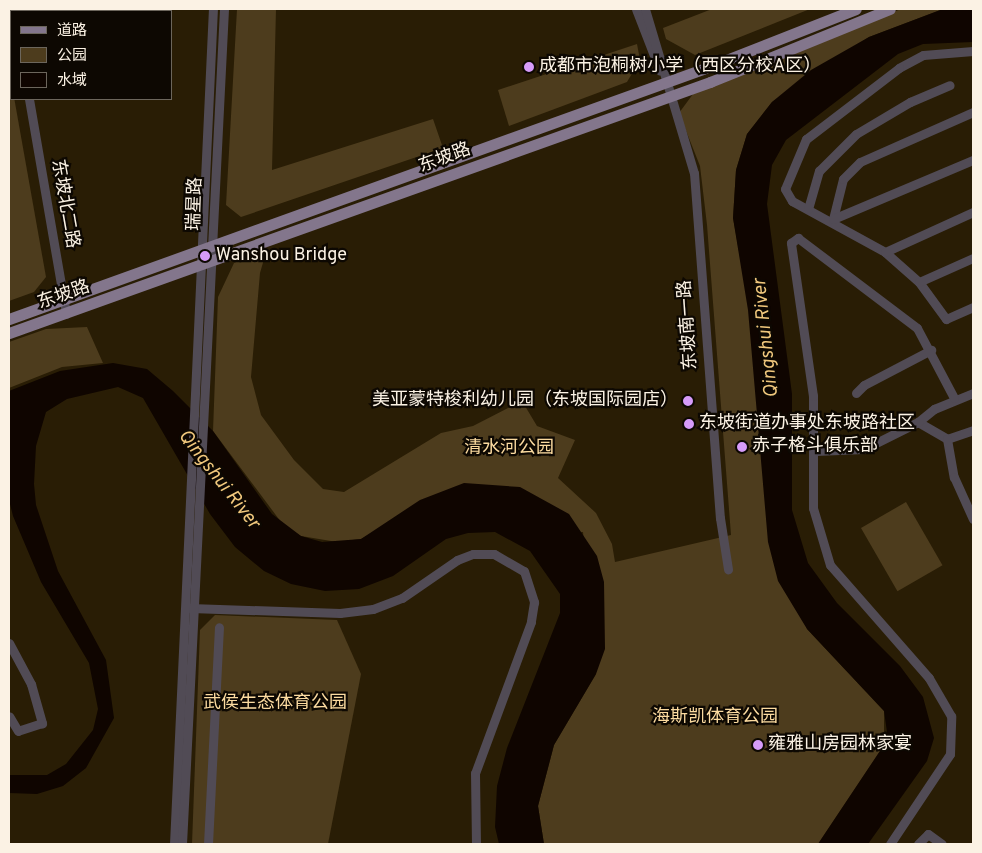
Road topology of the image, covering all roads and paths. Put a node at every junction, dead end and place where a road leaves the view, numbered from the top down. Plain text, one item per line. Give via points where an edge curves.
1 (213, 9) edge
2 (224, 9) edge
3 (636, 9) edge
4 (645, 9) edge
5 (856, 9) edge
6 (890, 9) edge
7 (973, 51) edge
8 (666, 82) junction
9 (950, 85) dead end
10 (671, 96) junction
11 (29, 100) edge
12 (973, 112) edge
13 (973, 160) edge
14 (808, 209) junction
15 (973, 212) edge
16 (205, 251) junction
17 (885, 252) junction
18 (973, 258) edge
19 (206, 266) junction
20 (919, 282) junction
21 (64, 300) junction
22 (973, 307) edge
23 (66, 314) junction
24 (9, 319) edge
25 (9, 334) edge
26 (931, 350) junction
27 (973, 393) edge
28 (856, 394) dead end
29 (954, 398) junction
30 (200, 399) junction
31 (918, 422) junction
32 (973, 430) edge
33 (947, 439) junction
34 (815, 451) junction
35 (973, 519) edge
36 (728, 569) dead end
37 (190, 608) junction
38 (219, 626) dead end
39 (9, 643) edge
40 (9, 716) edge
41 (174, 844) edge
42 (182, 844) edge
43 (208, 844) edge
44 (476, 844) edge
45 (890, 844) edge
46 (918, 844) edge
47 (942, 844) edge

1 - 16 street, 瑞星路
2 - 16 street, 瑞星路
3 - 8 street via 649,52
4 - 8 street
5 - 8 main road, 东坡路
6 - 10 main road, 东坡路
7 - 14 street via 923,55 899,68 806,138 785,189 792,201
8 - 10 street, 东坡南一路
8 - 16 main road, 东坡路
9 - 14 street via 910,102 856,134 819,171
10 - 19 main road, 东坡路
10 - 36 street, 东坡南一路 via 694,173 720,518
11 - 21 street, 东坡北二路
12 - 13 street via 860,162 843,179 833,220
14 - 17 street
15 - 17 street
16 - 19 street, 瑞星路
16 - 21 main road, 东坡路
17 - 20 street
18 - 20 street
19 - 23 main road, 东坡路
19 - 30 street, 瑞星路
20 - 22 street via 946,319
21 - 23 street, 东坡北二路
21 - 24 main road, 东坡路
23 - 25 main road, 东坡路
26 - 28 street via 864,384
26 - 29 street
26 - 34 street via 917,328 798,238 791,243 813,396
27 - 29 street
29 - 31 street
30 - 37 street via 200,504
30 - 37 street via 190,496
31 - 33 street
31 - 34 street via 864,449
32 - 33 street
33 - 35 street via 954,477
34 - 45 street via 813,508 830,564 852,595 893,634 930,678 951,716 950,754
37 - 41 street
37 - 42 street
37 - 44 street via 340,613 373,609 402,598 457,560 473,554 494,554 524,571 534,602 531,622 476,773
38 - 43 street
39 - 40 street via 30,684 42,723 18,731
46 - 47 street via 928,834

